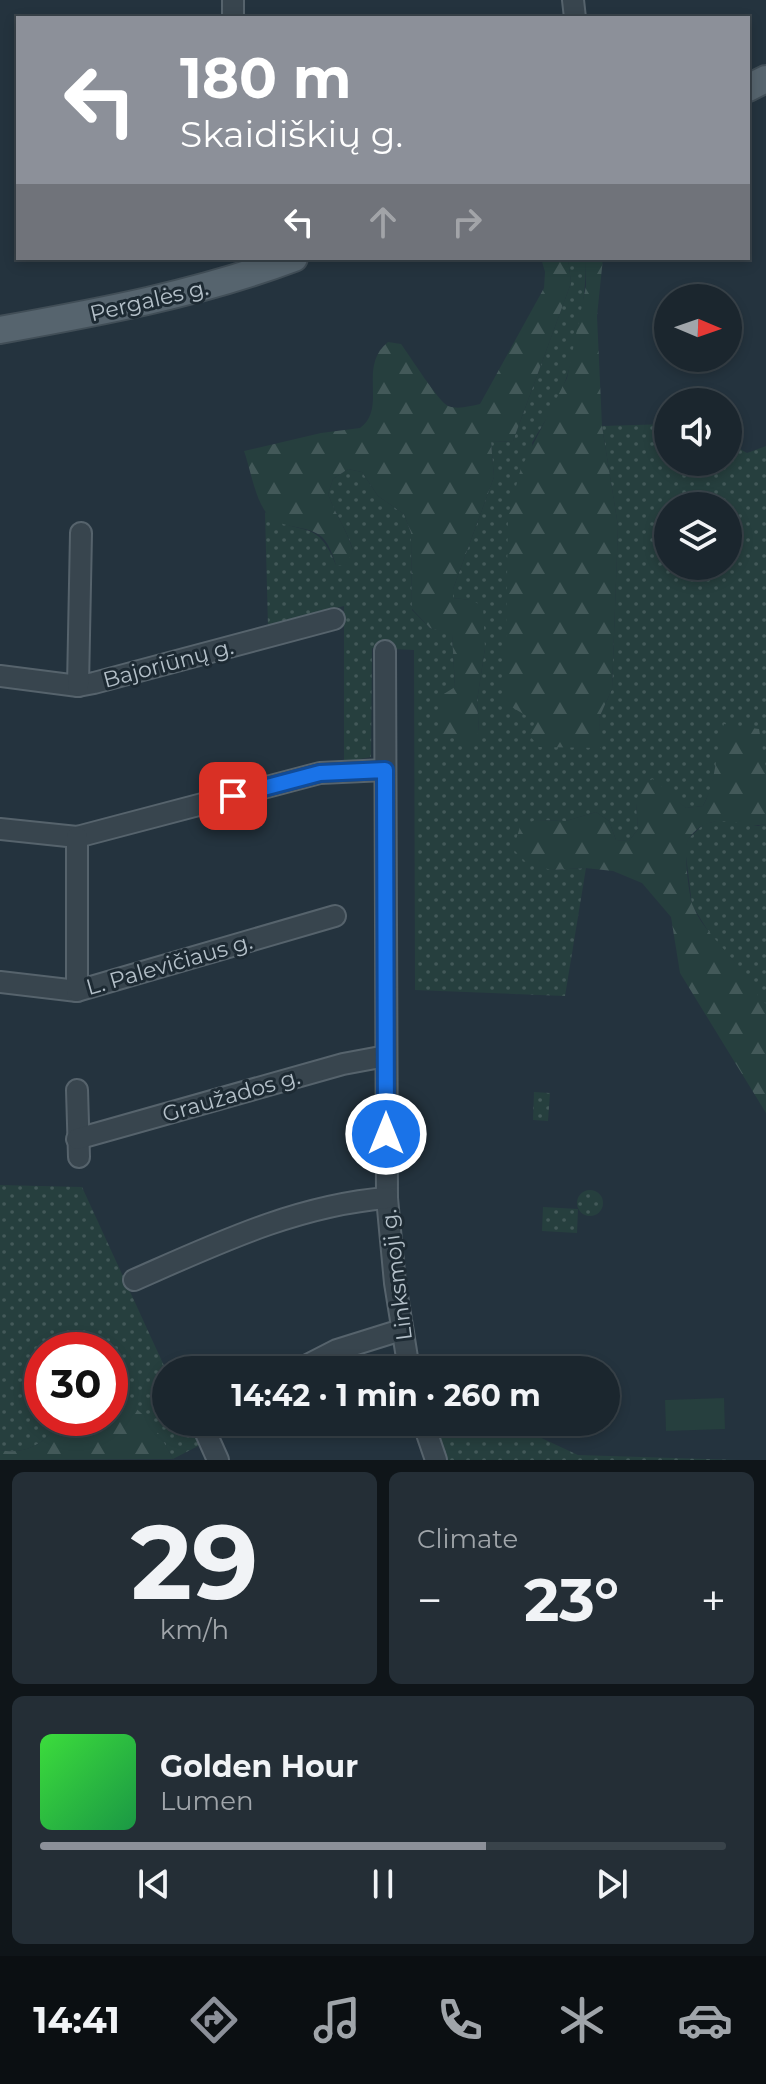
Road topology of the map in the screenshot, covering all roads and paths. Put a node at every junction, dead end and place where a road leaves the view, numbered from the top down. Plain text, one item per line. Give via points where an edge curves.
1 (282, 260) edge
2 (236, 268) edge
3 (0, 330) edge
4 (81, 533) dead end
5 (334, 619) dead end
6 (385, 651) dead end
7 (0, 676) edge
8 (78, 686) junction
9 (385, 770) junction
10 (0, 829) edge
11 (77, 837) junction
12 (335, 916) dead end
13 (0, 982) edge
14 (77, 991) junction
15 (386, 1056) junction
16 (77, 1090) dead end
17 (387, 1198) junction
18 (134, 1280) dead end
19 (401, 1330) junction
20 (325, 1356) edge
21 (406, 1356) edge
22 (207, 1436) edge
23 (428, 1436) edge
24 (218, 1460) edge
25 (436, 1460) edge

1 - 2 main road, Pergalės g.
2 - 3 main road, Pergalės g. via 139,304
4 - 8 street
5 - 8 street, Bajoriūnų g.
6 - 9 street, Linksmoji g.
7 - 8 street, Bajoriūnų g.
9 - 11 street via 320,773
9 - 15 street, Linksmoji g.
10 - 11 street
11 - 14 street
12 - 14 street, L. Palevičiaus g.
13 - 14 street, L. Palevičiaus g.
15 - 16 street, Graužados g. via 343,1064 78,1148
15 - 17 street, Linksmoji g.
17 - 18 street via 310,1209
17 - 19 street, Linksmoji g.
19 - 20 street
19 - 21 street, Linksmoji g.
22 - 24 street
23 - 25 street

